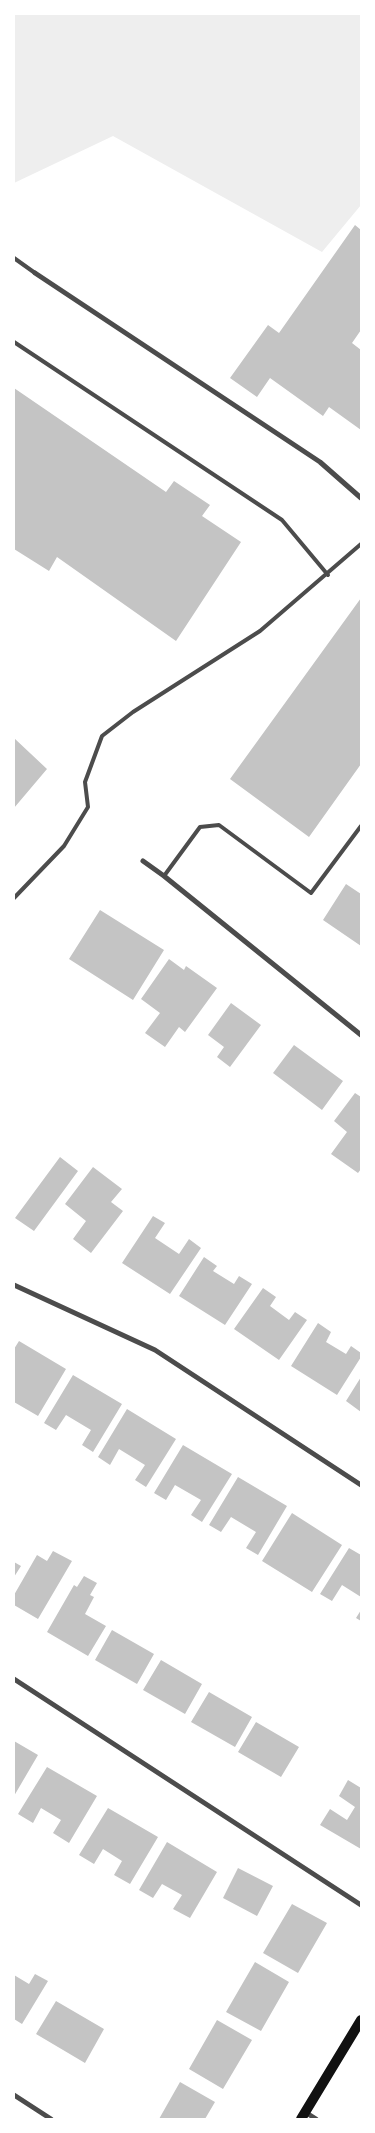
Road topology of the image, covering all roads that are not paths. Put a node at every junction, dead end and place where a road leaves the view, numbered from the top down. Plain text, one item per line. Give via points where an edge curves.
1 (14, 258) edge
2 (35, 272) joint
3 (14, 342) edge
4 (361, 498) edge
5 (361, 544) edge
6 (328, 574) junction
7 (361, 826) edge
8 (142, 861) dead end
9 (164, 876) junction
10 (14, 898) edge
11 (361, 1035) edge
12 (14, 1285) edge
13 (361, 1485) edge
14 (14, 1679) edge
15 (361, 1905) edge
16 (361, 2020) edge
17 (14, 2095) edge
18 (303, 2116) edge
19 (52, 2119) edge
20 (316, 2119) edge

1 - 2 lane
2 - 4 street via 320,462
3 - 6 lane via 282,520
5 - 6 lane
6 - 10 lane via 260,631 133,712 102,736 85,782 88,807 64,846
7 - 9 lane via 312,893 219,825 200,826
8 - 9 street
9 - 11 street
12 - 13 street via 155,1350
14 - 15 street
16 - 18 main road
17 - 19 street
18 - 20 street

